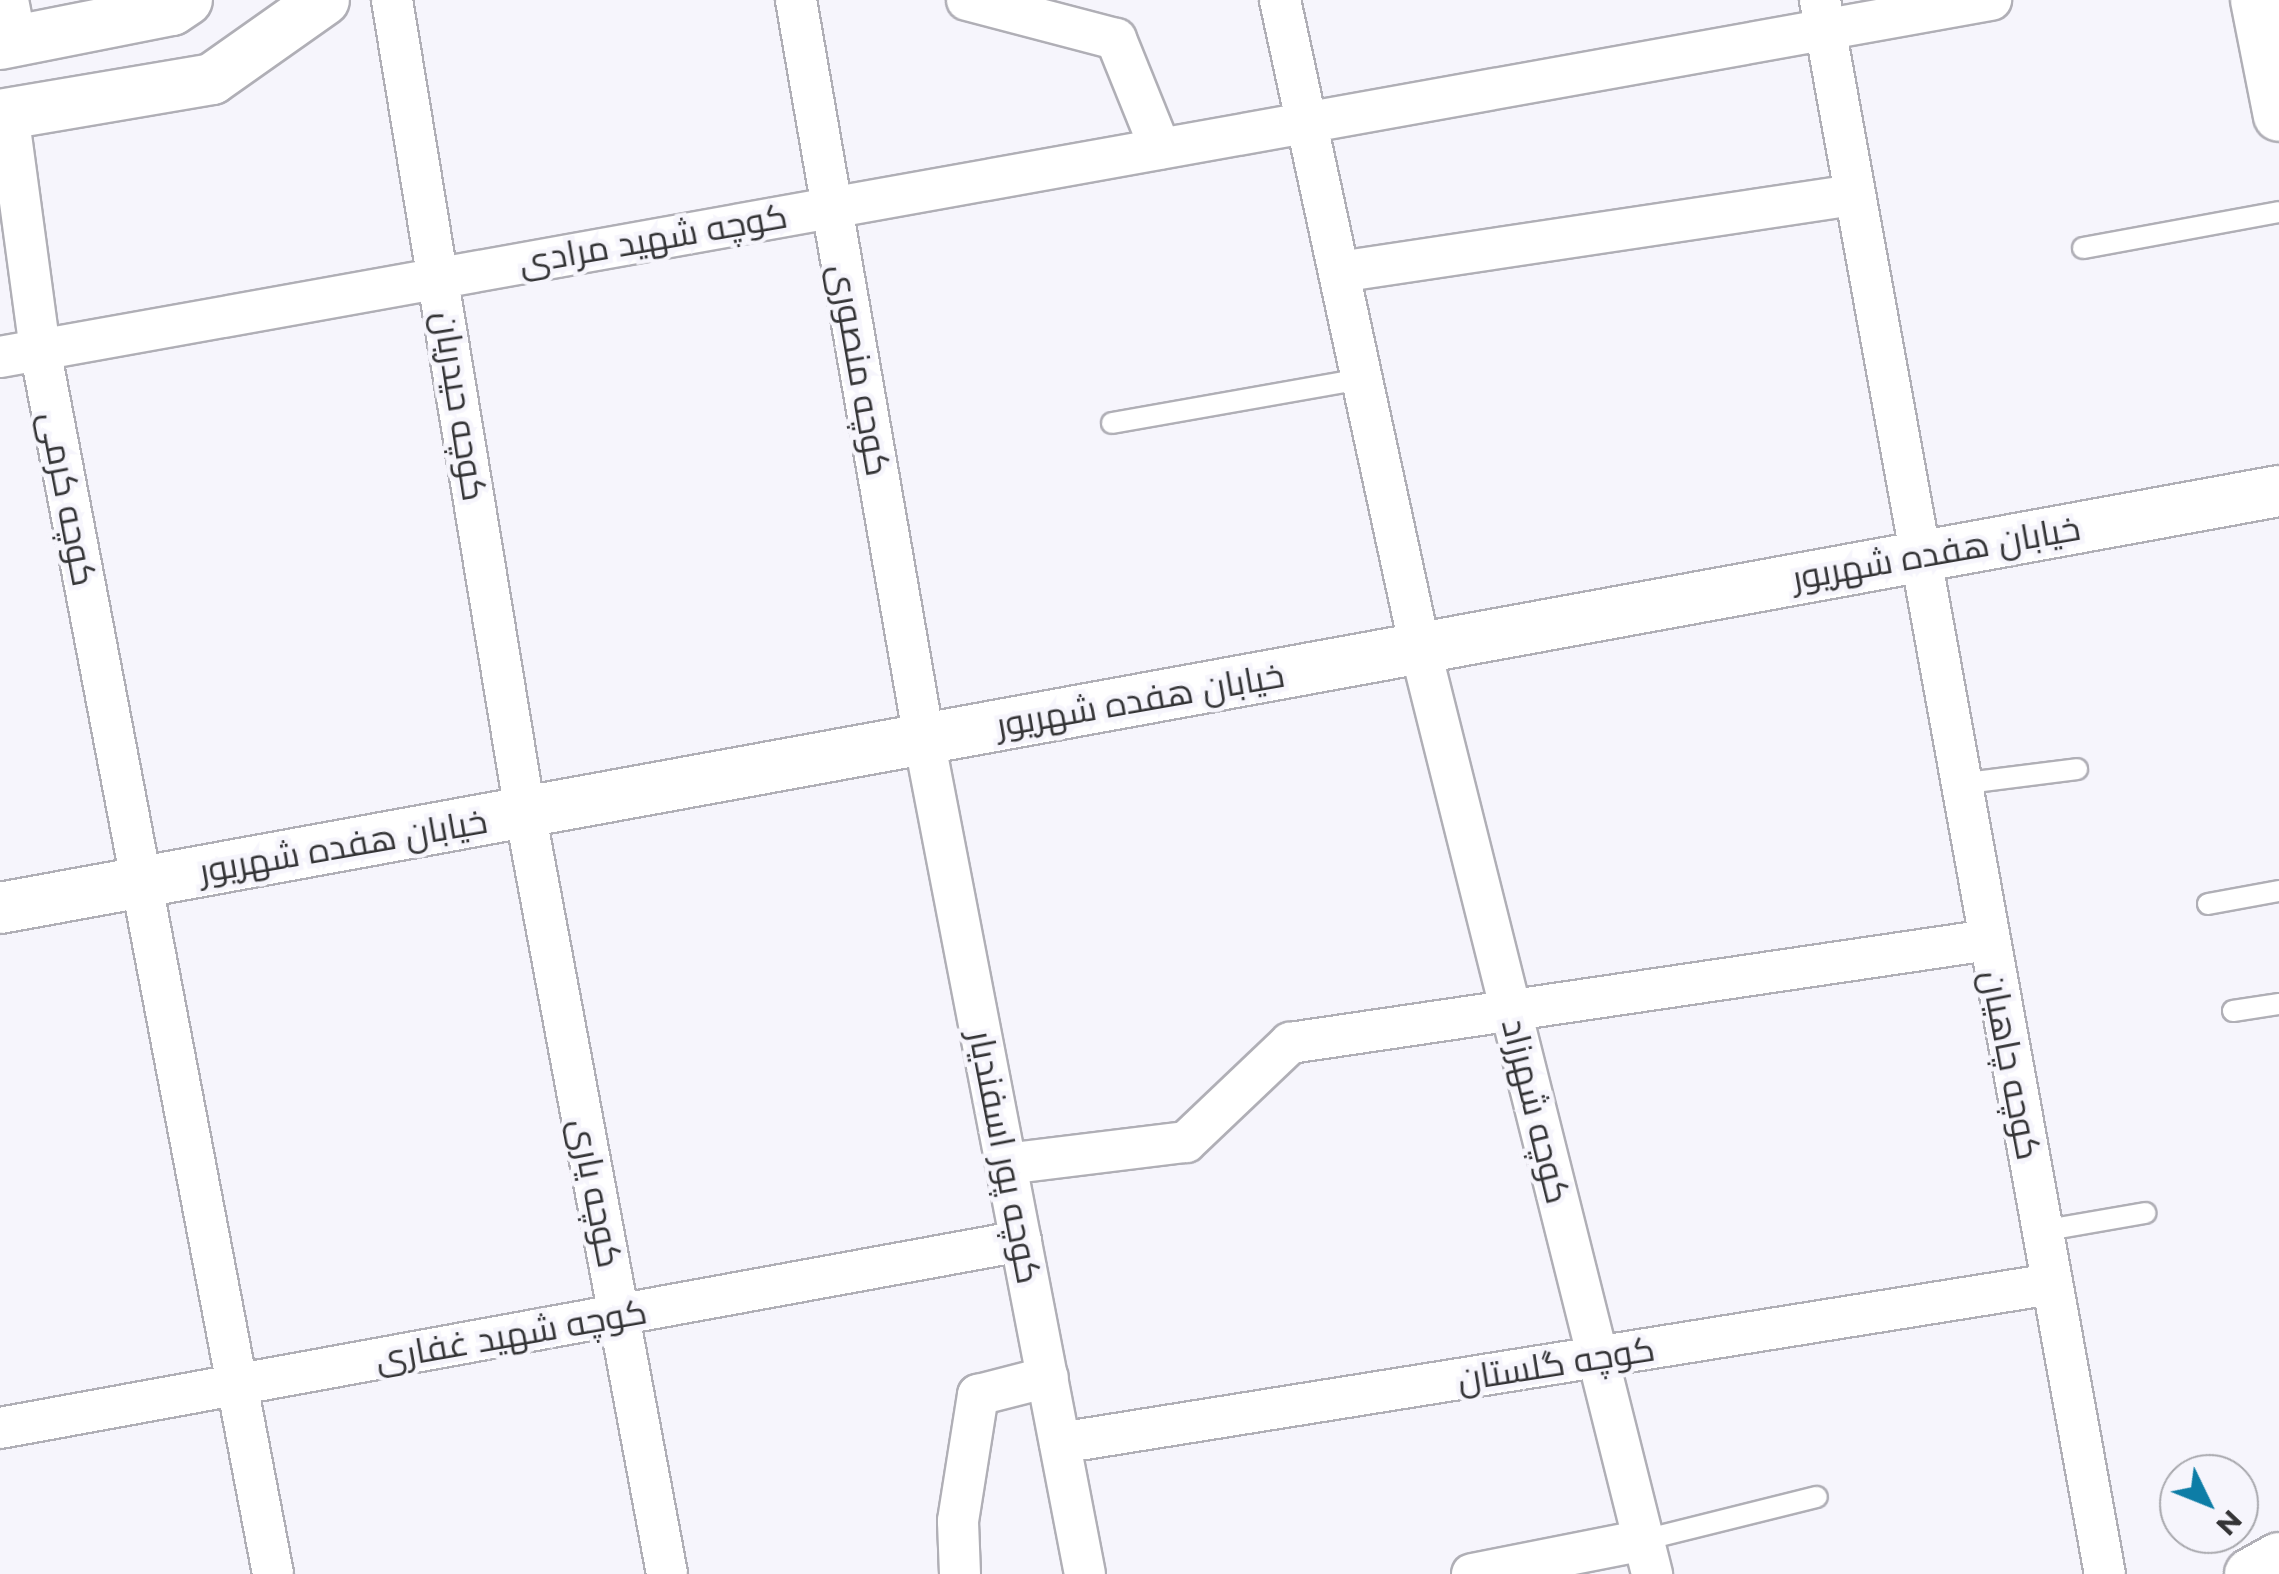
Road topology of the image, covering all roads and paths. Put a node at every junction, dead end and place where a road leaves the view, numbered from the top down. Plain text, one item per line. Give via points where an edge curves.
1 (187, 0) edge
2 (324, 0) edge
3 (796, 0) edge
4 (967, 0) edge
5 (1280, 0) edge
6 (1992, 0) edge
7 (399, 1) edge
8 (1822, 15) edge
9 (8, 28) edge
10 (2267, 29) edge
11 (4, 114) edge
12 (2279, 116) edge
13 (1306, 122) junction
14 (1160, 148) junction
15 (1853, 195) junction
16 (832, 207) junction
17 (2279, 212) edge
18 (2083, 248) dead end
19 (1338, 272) junction
20 (439, 278) junction
21 (40, 349) junction
22 (0, 356) edge
23 (1362, 379) junction
24 (1112, 423) dead end
25 (2279, 468) edge
26 (2279, 476) edge
27 (2279, 491) edge
28 (1917, 557) junction
29 (1420, 648) junction
30 (924, 739) junction
31 (2077, 769) dead end
32 (1959, 784) junction
33 (525, 812) junction
34 (142, 883) junction
35 (2279, 891) edge
36 (2208, 904) dead end
37 (0, 908) edge
38 (1988, 940) junction
39 (2279, 1004) edge
40 (1510, 1008) junction
41 (2233, 1011) dead end
42 (1006, 1164) junction
43 (2145, 1212) dead end
44 (2042, 1231) junction
45 (1022, 1242) junction
46 (2052, 1284) junction
47 (618, 1315) junction
48 (1598, 1357) junction
49 (1048, 1377) junction
50 (238, 1385) junction
51 (0, 1428) edge
52 (1060, 1442) junction
53 (1817, 1498) dead end
54 (1648, 1557) edge
55 (2279, 1558) edge
56 (273, 1574) edge
57 (667, 1574) edge
58 (960, 1574) edge
59 (1086, 1574) edge
60 (1472, 1574) edge
61 (2105, 1574) edge
62 (2250, 1574) edge

1 - 9 street via 172,10
2 - 11 street via 212,78
3 - 16 street, کوچه منصوری
4 - 14 street via 1116,39
5 - 13 street, کوچه شهرزاد
6 - 8 street, کوچه شهید مرادی
7 - 20 street, کوچه حیدریان
8 - 13 street, کوچه شهید مرادی
8 - 15 street, کوچه چاهیان
10 - 12 street
11 - 21 street, کوچه کرمی
13 - 14 street, کوچه شهید مرادی
13 - 19 street, کوچه شهرزاد
14 - 16 street, کوچه شهید مرادی
15 - 19 street
15 - 28 street, کوچه چاهیان
16 - 20 street, کوچه شهید مرادی
16 - 30 street, کوچه منصوری
17 - 18 lane
19 - 23 street, کوچه شهرزاد
20 - 21 street, کوچه شهید مرادی
20 - 33 street, کوچه حیدریان
21 - 22 street, کوچه شهید مرادی
21 - 34 street, کوچه کرمی
23 - 24 lane
23 - 29 street, کوچه شهرزاد
25 - 26 street
27 - 28 street, خیابان هفده شهریور
28 - 29 street, خیابان هفده شهریور
28 - 32 street, کوچه چاهیان
29 - 30 street, خیابان هفده شهریور
29 - 40 street, کوچه شهرزاد
30 - 33 street, خیابان هفده شهریور
30 - 42 street, کوچه پور اسفندیار
31 - 32 lane
32 - 38 street, کوچه چاهیان
33 - 34 street, خیابان هفده شهریور
33 - 47 street, کوچه یاری
34 - 37 street, خیابان هفده شهریور
34 - 50 street, کوچه کرمی
35 - 36 lane
38 - 40 street
38 - 44 street, کوچه چاهیان
39 - 41 lane
40 - 42 street via 1290,1043 1186,1142
40 - 48 street, کوچه شهرزاد
42 - 45 street, کوچه پور اسفندیار
43 - 44 lane
44 - 46 street, کوچه چاهیان
45 - 47 street, کوچه شهید غفاری
45 - 49 street, کوچه پور اسفندیار
46 - 48 street, کوچه گلستان
46 - 61 street, کوچه چاهیان
47 - 50 street, کوچه شهید غفاری
47 - 57 street, کوچه یاری
48 - 52 street, کوچه گلستان
48 - 54 street, کوچه شهرزاد
49 - 52 street, کوچه پور اسفندیار
49 - 58 street via 978,1394 958,1521
50 - 51 street, کوچه شهید غفاری
50 - 56 street, کوچه کرمی
52 - 59 street, کوچه پور اسفندیار
53 - 54 lane
54 - 60 street
55 - 62 street

